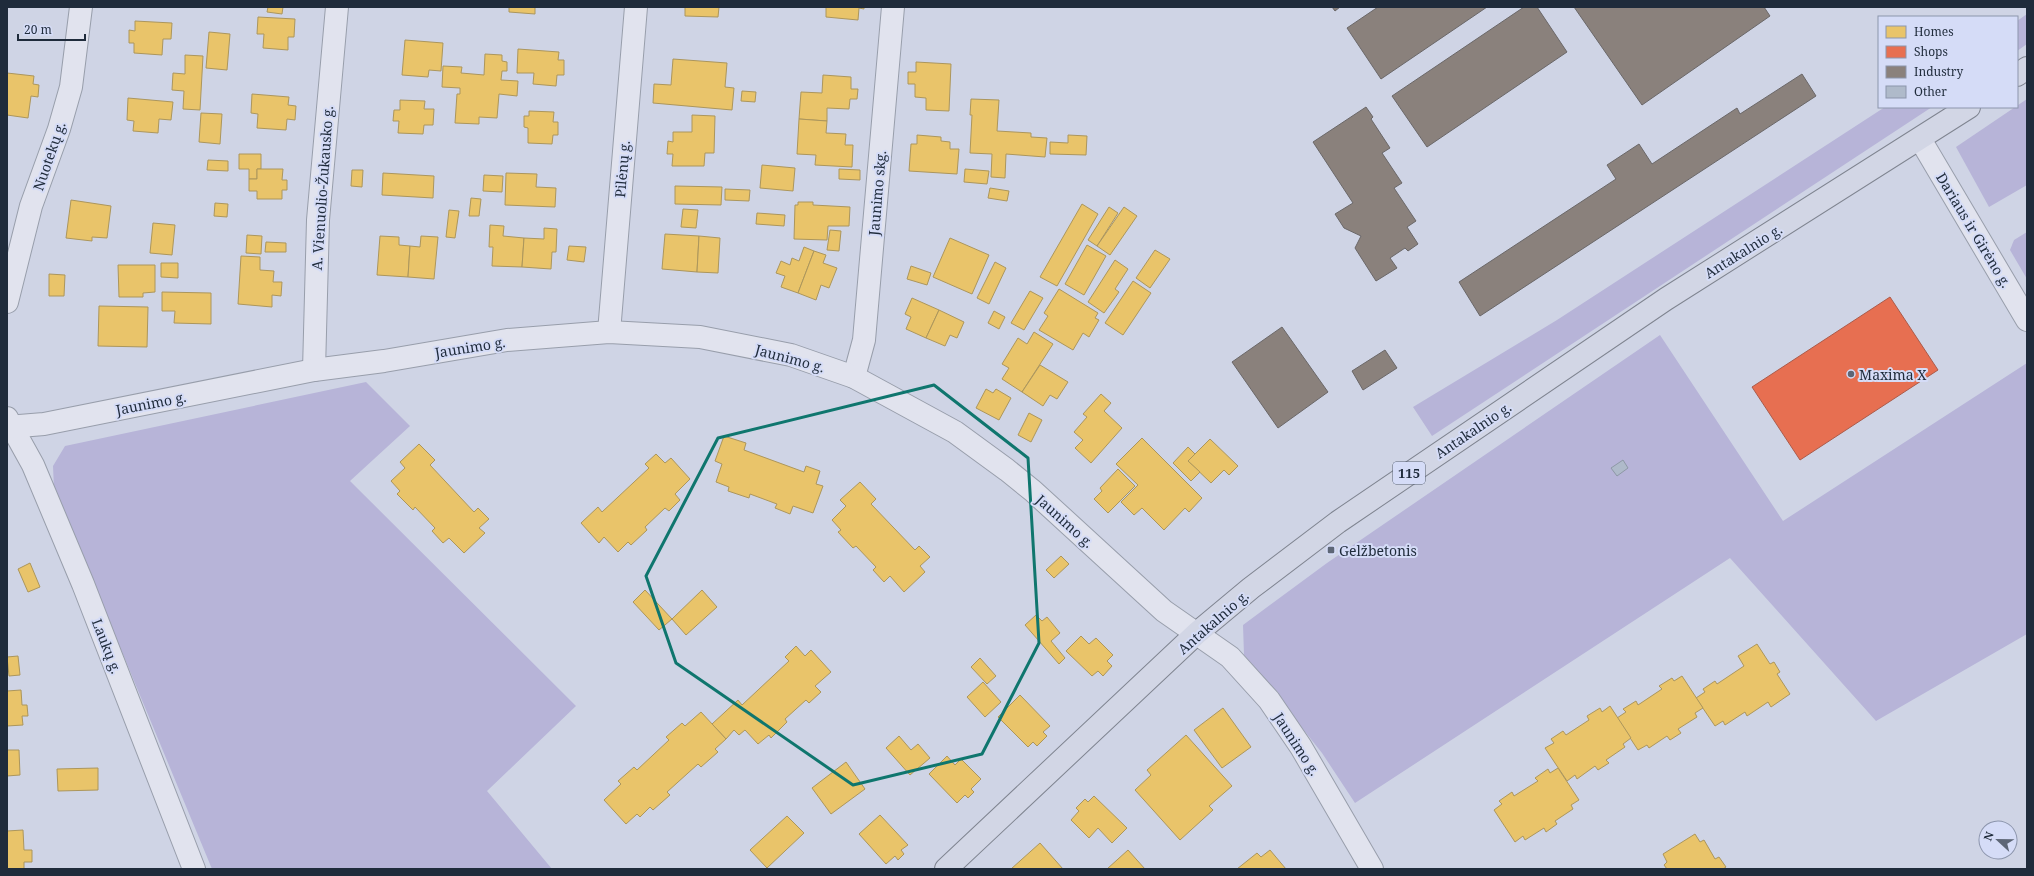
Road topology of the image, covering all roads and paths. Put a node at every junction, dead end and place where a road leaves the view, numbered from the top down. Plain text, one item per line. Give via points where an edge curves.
1 (81, 7) edge
2 (337, 7) edge
3 (636, 7) edge
4 (893, 7) edge
5 (2027, 68) edge
6 (2018, 74) edge
7 (1967, 108) edge
8 (1920, 139) junction
9 (7, 302) edge
10 (2027, 320) edge
11 (609, 332) junction
12 (314, 370) junction
13 (854, 377) junction
14 (8, 424) edge
15 (1197, 633) junction
16 (194, 869) edge
17 (946, 869) edge
18 (1372, 869) edge

1 - 9 street, Nuotekų g. via 71,87 59,129 31,206
2 - 12 street, A. Vienuolio-Žukausko g. via 318,220
3 - 11 street, Pilėnų g.
4 - 13 street, Jaunimo skg. via 864,340
5 - 6 main road
7 - 8 main road, Antakalnio g. / 115
8 - 10 street, Dariaus ir Girėno g.
8 - 15 main road, Antakalnio g. / 115 via 1666,299 1350,513 1251,588
11 - 12 street, Jaunimo g. via 507,340
11 - 13 street, Jaunimo g. via 700,337 791,355
12 - 14 street, Jaunimo g. via 44,424
13 - 15 street, Jaunimo g. via 955,432 1007,470 1164,612
14 - 16 street, Laukų g. via 33,465 83,584
15 - 17 main road, Antakalnio g. / 115
15 - 18 street, Jaunimo g. via 1230,657 1269,700 1301,747

